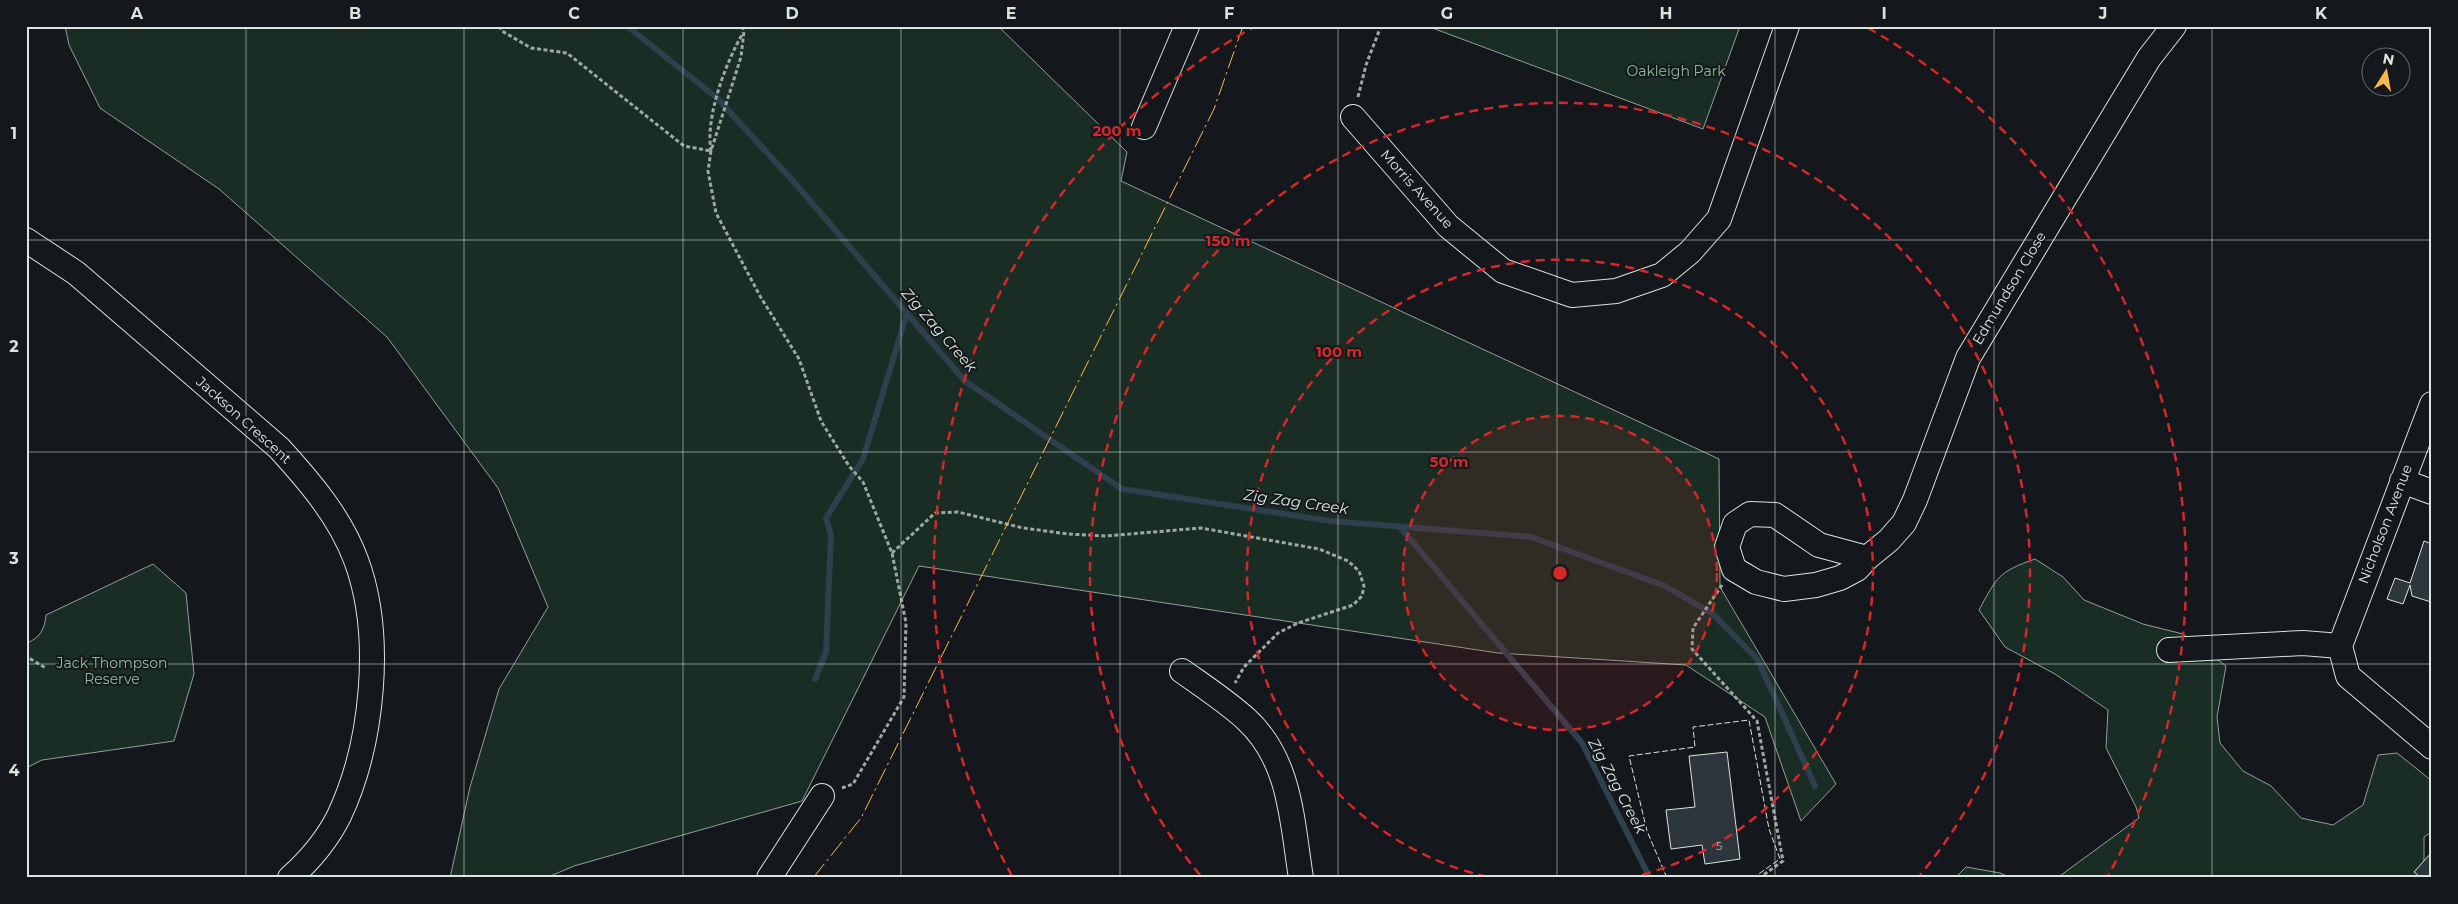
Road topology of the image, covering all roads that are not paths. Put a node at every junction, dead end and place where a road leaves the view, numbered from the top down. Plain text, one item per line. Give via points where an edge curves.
1 (1187, 26) edge
2 (1787, 26) edge
3 (2174, 26) edge
4 (1353, 116) road end
5 (1144, 127) dead end
6 (26, 240) edge
7 (2432, 404) edge
8 (2402, 481) junction
9 (2432, 492) edge
10 (1867, 558) junction
11 (2340, 646) junction
12 (2169, 650) dead end
13 (1182, 671) dead end
14 (2432, 747) edge
15 (822, 796) road end
16 (290, 878) edge
17 (769, 878) edge
18 (1301, 878) edge

1 - 5 street
2 - 4 street, Morris Avenue via 1719,219 1690,252 1662,275 1616,291 1572,295 1503,271 1448,226
3 - 10 street, Edmundson Close via 2149,58 1968,358 1904,523
6 - 16 street, Jackson Crescent via 76,273 280,448 327,505 356,560 364,589 371,662 369,705 357,767 338,816 322,843
7 - 8 street, Nicholson Avenue
8 - 9 street
8 - 11 street, Nicholson Avenue
10 - 10 street, Edmundson Close via 1857,569 1840,578 1784,589 1756,582 1734,569 1727,547 1735,524 1750,514 1775,515 1820,545
11 - 12 street via 2303,643
11 - 14 street via 2348,676
13 - 18 street via 1246,719 1270,747 1287,790
15 - 17 street

